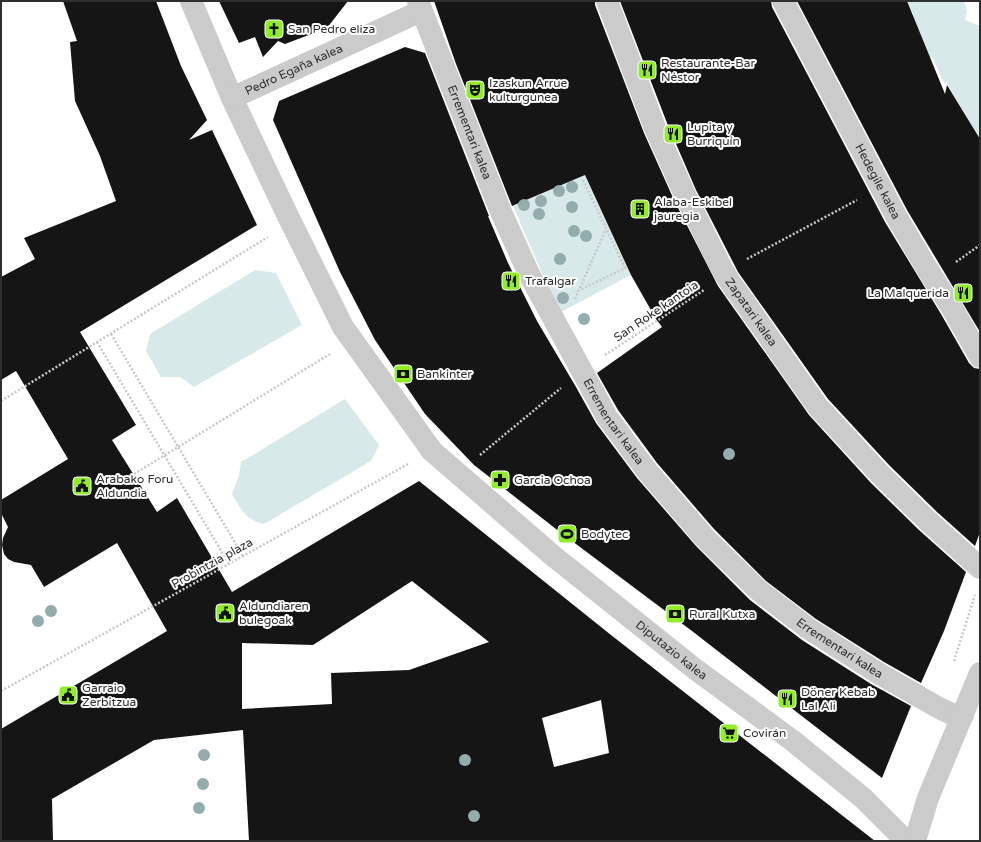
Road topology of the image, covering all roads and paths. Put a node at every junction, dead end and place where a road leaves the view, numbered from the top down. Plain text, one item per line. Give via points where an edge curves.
1 (191, 1) edge
2 (607, 1) edge
3 (783, 1) edge
4 (419, 6) edge
5 (232, 98) junction
6 (583, 180) dead end
7 (882, 186) junction
8 (292, 223) junction
9 (606, 228) junction
10 (726, 275) junction
11 (578, 291) junction
12 (111, 334) junction
13 (562, 335) junction
14 (352, 340) junction
15 (97, 342) junction
16 (980, 357) edge
17 (582, 370) junction
18 (1, 401) edge
19 (178, 447) junction
20 (165, 456) junction
21 (444, 462) junction
22 (134, 474) dead end
23 (243, 556) junction
24 (229, 564) junction
25 (980, 568) edge
26 (975, 592) dead end
27 (952, 665) dead end
28 (980, 673) edge
29 (1, 692) edge
30 (963, 715) junction
31 (907, 839) edge

1 - 5 street, Diputazio kalea
2 - 10 street, Zapatari kalea via 658,135 685,196
3 - 7 street, Hedegile kalea
4 - 5 street, Pedro Egaña kalea
4 - 13 street, Errementari kalea via 501,212 529,274
5 - 8 street, Diputazio kalea
6 - 9 path
7 - 10 path, San Roke kantoia via 744,262
7 - 16 street, Hedegile kalea via 896,216
8 - 12 path
8 - 14 street, Diputazio kalea via 343,327
9 - 11 path
9 - 11 path via 625,268
10 - 17 path, San Roke kantoia
10 - 25 street, Zapatari kalea via 818,407 886,480
11 - 13 path
12 - 15 path
12 - 19 path
13 - 17 street, Errementari kalea
14 - 19 path
14 - 21 street, Diputazio kalea
15 - 18 path
15 - 20 path
17 - 21 path, San Roke kantoia via 471,462 462,465
17 - 30 street, Errementari kalea via 607,417 647,470 705,538 758,590 809,629 878,673 939,708 952,714
19 - 20 path
19 - 23 path
20 - 22 path
20 - 24 path
21 - 23 path, Probintzia plaza
21 - 31 street, Diputazio kalea via 552,555 863,798
23 - 24 path, Probintzia plaza
24 - 29 path, Probintzia plaza
26 - 27 path
28 - 30 street
30 - 31 street via 928,798

